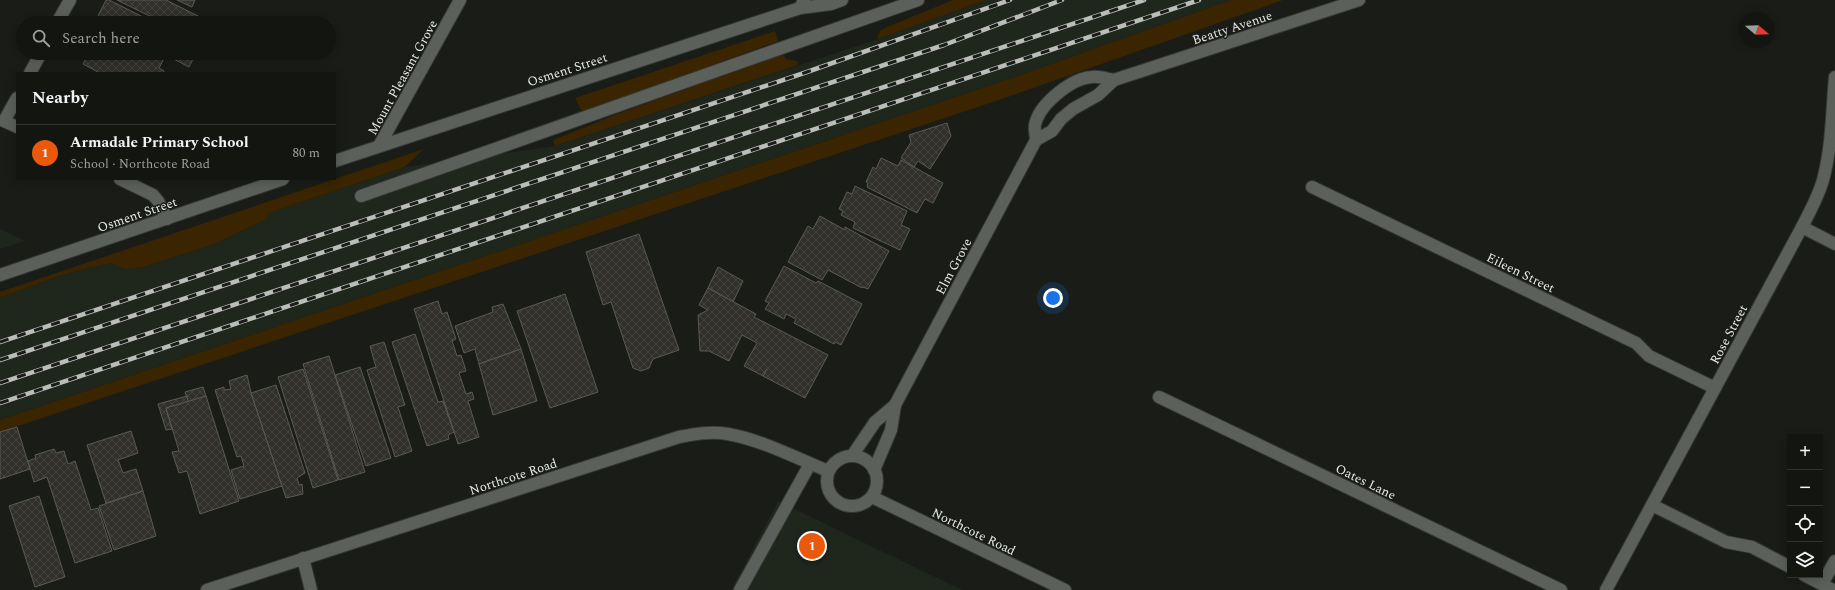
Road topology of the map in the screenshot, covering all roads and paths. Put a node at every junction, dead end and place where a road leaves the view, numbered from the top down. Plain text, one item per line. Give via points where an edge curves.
1 (70, 0) edge
2 (460, 0) edge
3 (842, 0) edge
4 (918, 0) edge
5 (1359, 0) edge
6 (802, 4) edge
7 (61, 16) edge
8 (37, 60) edge
9 (31, 72) edge
10 (1835, 77) edge
11 (1114, 80) junction
12 (1061, 90) joint
13 (16, 100) edge
14 (16, 127) edge
15 (1036, 140) junction
16 (379, 146) junction
17 (336, 161) edge
18 (122, 180) edge
19 (280, 180) edge
20 (1312, 187) dead end
21 (361, 196) dead end
22 (167, 219) junction
23 (1802, 227) junction
24 (1835, 244) edge
25 (0, 275) edge
26 (1715, 388) junction
27 (1159, 397) dead end
28 (895, 405) junction
29 (852, 456) junction
30 (810, 464) junction
31 (874, 470) junction
32 (828, 471) junction
33 (872, 496) junction
34 (1652, 505) junction
35 (303, 558) junction
36 (1835, 561) edge
37 (1787, 565) edge
38 (1810, 578) edge
39 (1822, 584) junction
40 (207, 590) edge
41 (312, 590) edge
42 (740, 590) edge
43 (1065, 590) edge
44 (1561, 590) edge
45 (1606, 590) edge
46 (1833, 590) edge

1 - 7 street
2 - 16 street, Mount Pleasant Grove
3 - 6 street, Osment Street via 831,4
4 - 21 street
5 - 11 street, Beatty Avenue
6 - 16 street, Osment Street
8 - 9 street
10 - 23 street, Rose Street via 1824,177
11 - 12 street, Beatty Avenue via 1093,77 1078,80
11 - 15 street, Beatty Avenue via 1098,95 1073,109 1052,131
12 - 15 street, Elm Grove via 1047,104 1035,124
13 - 14 street via 4,121
15 - 28 street, Elm Grove
16 - 17 street, Osment Street
18 - 22 street via 153,195
19 - 22 street, Osment Street
20 - 26 street, Eileen Street via 1636,343 1649,356
22 - 25 street, Osment Street
23 - 24 street
23 - 26 street, Rose Street
26 - 34 street, Rose Street
27 - 44 street, Oates Lane
28 - 29 street, Elm Grove via 875,422
28 - 31 street, Elm Grove via 891,430
29 - 31 street via 869,462
29 - 32 street via 834,463
30 - 32 street, Northcote Road
30 - 35 street, Northcote Road via 741,437 720,433 696,434
30 - 42 street
31 - 33 street via 877,479
32 - 33 street via 828,489 839,504 857,506 866,503
33 - 43 street, Northcote Road
34 - 37 street via 1726,542 1752,547
34 - 45 street, Rose Street
35 - 40 street, Northcote Road
35 - 41 street
36 - 39 street
38 - 39 street
39 - 46 street

